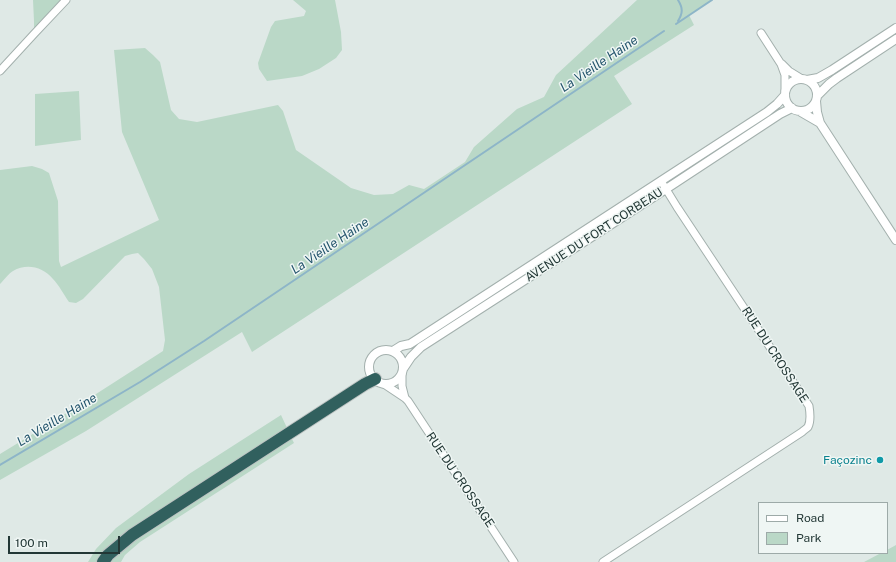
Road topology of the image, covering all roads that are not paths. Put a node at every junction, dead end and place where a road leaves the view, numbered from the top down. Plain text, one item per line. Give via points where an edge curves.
1 (66, 0) edge
2 (896, 28) edge
3 (761, 33) dead end
4 (896, 39) edge
5 (781, 64) junction
6 (0, 71) edge
7 (804, 79) junction
8 (785, 92) junction
9 (817, 99) junction
10 (792, 108) junction
11 (801, 112) junction
12 (820, 123) junction
13 (661, 182) junction
14 (666, 189) junction
15 (896, 240) edge
16 (393, 351) junction
17 (402, 372) junction
18 (379, 382) junction
19 (405, 398) junction
20 (103, 562) edge
21 (514, 562) edge
22 (603, 562) edge

1 - 6 street
2 - 7 street via 818,78
3 - 5 street
4 - 9 street via 829,84
5 - 7 street
5 - 8 street via 785,75
7 - 8 street via 792,81
7 - 9 street via 812,82
8 - 10 street via 785,100
8 - 13 street, AVENUE DU FORT CORBEAU via 777,104 767,112
9 - 11 street via 814,105
9 - 12 street
10 - 11 street
10 - 14 street, AVENUE DU FORT CORBEAU
11 - 12 street
12 - 15 street
13 - 14 street, RUE DU CROSSAGE
13 - 16 street, AVENUE DU FORT CORBEAU via 410,344
14 - 17 street, AVENUE DU FORT CORBEAU via 421,347 411,356
14 - 22 street, RUE DU CROSSAGE via 809,406 810,420 808,427 802,432
16 - 17 street via 401,358
16 - 18 street via 382,350 370,360 371,375
17 - 18 street via 394,382
17 - 19 street
18 - 19 street
18 - 20 highway via 365,384 303,423 132,535
19 - 21 street, RUE DU CROSSAGE

